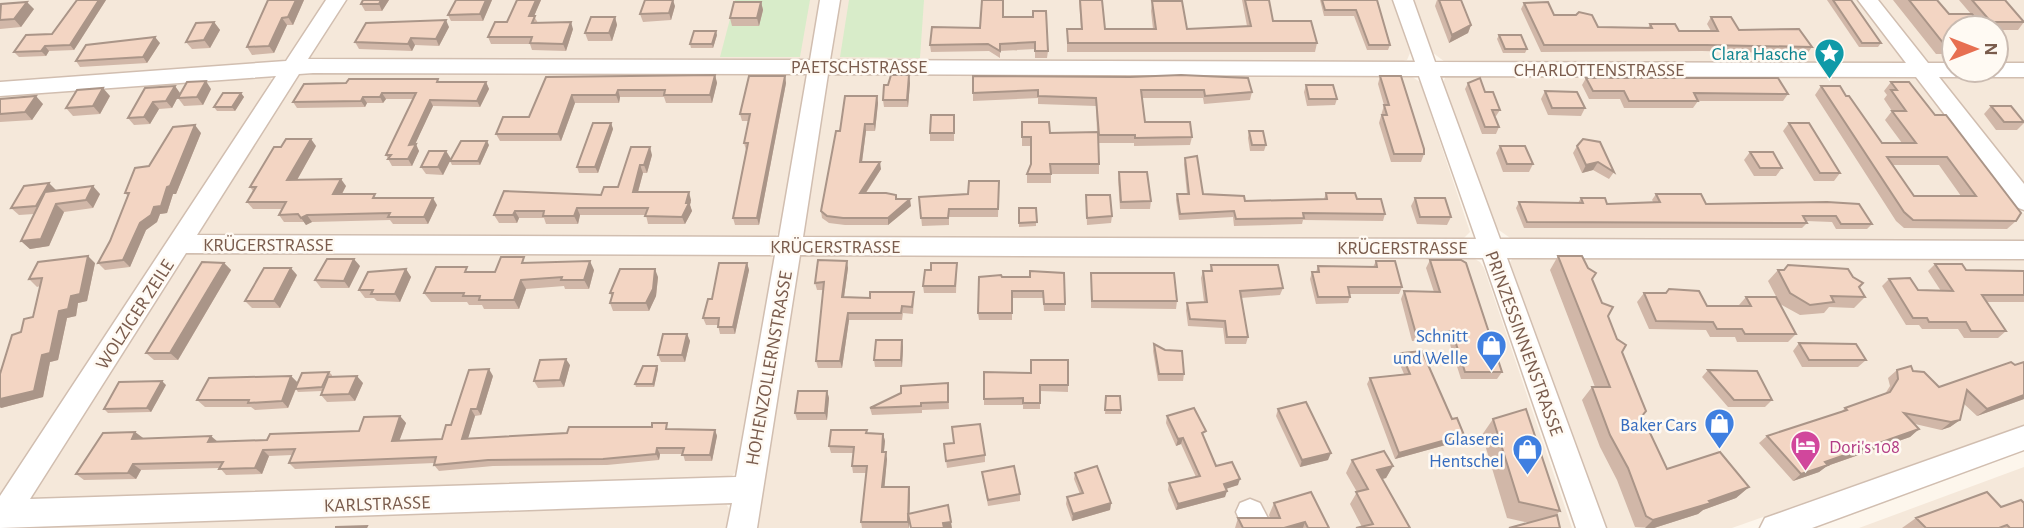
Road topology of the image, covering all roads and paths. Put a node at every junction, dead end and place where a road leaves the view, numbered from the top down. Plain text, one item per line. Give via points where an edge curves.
1 (336, 0) edge
2 (830, 0) edge
3 (1403, 0) edge
4 (1868, 0) edge
5 (819, 66) junction
6 (292, 67) junction
7 (1427, 68) junction
8 (1922, 70) junction
9 (2024, 70) edge
10 (0, 89) edge
11 (2024, 201) edge
12 (178, 244) junction
13 (789, 246) junction
14 (1491, 248) junction
15 (2024, 250) edge
16 (2024, 438) edge
17 (748, 490) junction
18 (3, 517) edge
19 (742, 528) edge
20 (1591, 528) edge
21 (1775, 528) edge

1 - 6 street, WOLZIGER ZEILE
2 - 5 street, HOHENZOLLERNSTRASSE
3 - 7 street, PRINZESSINNENSTRASSE
4 - 8 street
5 - 6 street, PAETSCHSTRASSE
5 - 7 street, PAETSCHSTRASSE
5 - 13 street, HOHENZOLLERNSTRASSE
6 - 10 street, PAETSCHSTRASSE
6 - 12 street, WOLZIGER ZEILE
7 - 8 street, CHARLOTTENSTRASSE
7 - 14 street, PRINZESSINNENSTRASSE
8 - 9 street, CHARLOTTENSTRASSE
8 - 11 street
12 - 13 street, KRÜGERSTRASSE
12 - 18 street, WOLZIGER ZEILE
13 - 14 street, KRÜGERSTRASSE
13 - 17 street, HOHENZOLLERNSTRASSE
14 - 15 street, KRÜGERSTRASSE
14 - 20 street, PRINZESSINNENSTRASSE
16 - 21 street
17 - 18 street, KARLSTRASSE
17 - 19 street, HOHENZOLLERNSTRASSE

